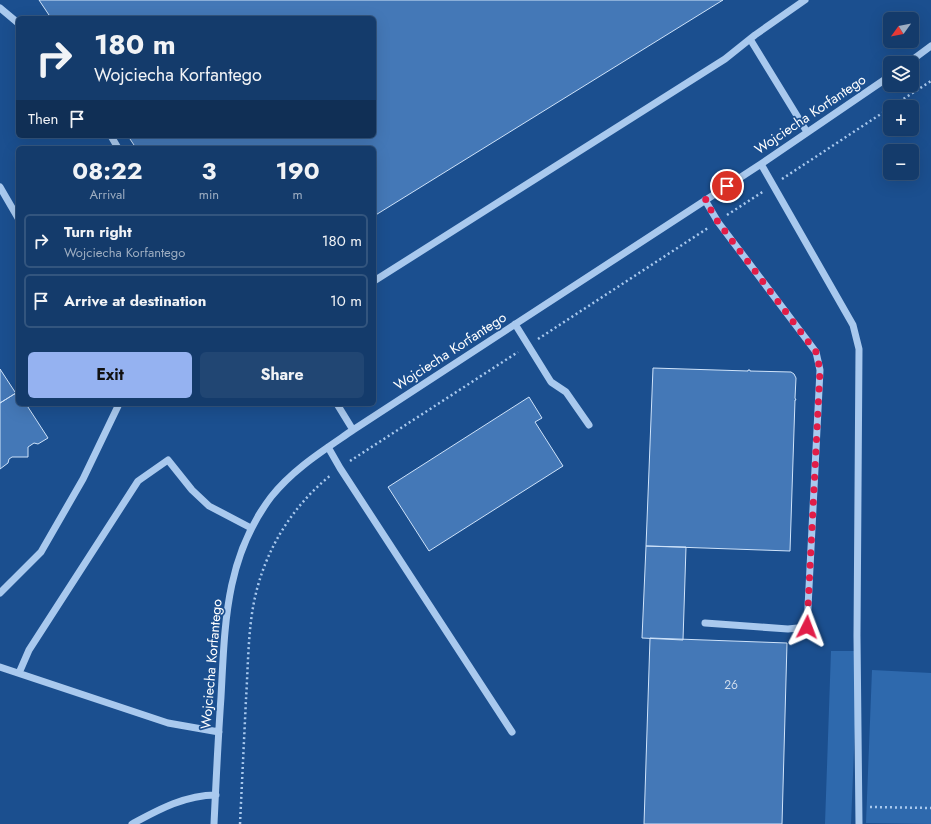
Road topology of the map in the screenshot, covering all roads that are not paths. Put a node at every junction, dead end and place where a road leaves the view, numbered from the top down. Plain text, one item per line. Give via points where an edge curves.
1 (805, 0) edge
2 (0, 8) edge
3 (16, 20) edge
4 (750, 39) junction
5 (931, 46) edge
6 (917, 56) edge
7 (883, 81) edge
8 (807, 132) junction
9 (761, 164) junction
10 (0, 187) edge
11 (705, 200) junction
12 (16, 215) edge
13 (376, 280) edge
14 (515, 324) junction
15 (118, 406) edge
16 (337, 406) edge
17 (589, 425) dead end
18 (353, 430) junction
19 (328, 447) junction
20 (250, 528) junction
21 (0, 593) edge
22 (705, 623) dead end
23 (0, 667) edge
24 (19, 673) junction
25 (219, 732) junction
26 (512, 732) dead end
27 (216, 795) junction
28 (132, 824) edge
29 (214, 824) edge
30 (858, 824) edge

1 - 4 street
2 - 3 street
4 - 8 street
4 - 13 street via 725,59
5 - 6 street
7 - 8 street, Wojciecha Korfantego
8 - 9 street, Wojciecha Korfantego
9 - 11 street, Wojciecha Korfantego
9 - 30 street via 853,325 859,349 856,636
10 - 12 street
11 - 14 street, Wojciecha Korfantego
11 - 22 street via 718,222 816,352 820,370 807,627 788,629
14 - 17 street via 551,382 566,392
14 - 18 street, Wojciecha Korfantego
15 - 21 street via 83,479 41,552
16 - 18 street
18 - 19 street, Wojciecha Korfantego
19 - 20 street, Wojciecha Korfantego via 287,480 271,497
19 - 26 street
20 - 24 street via 209,506 192,490 168,460 138,481 29,650
20 - 25 street, Wojciecha Korfantego via 233,576 224,627
23 - 24 street
24 - 25 street via 168,723
25 - 27 street, Wojciecha Korfantego
27 - 28 street via 202,795 175,803
27 - 29 street, Wojciecha Korfantego

